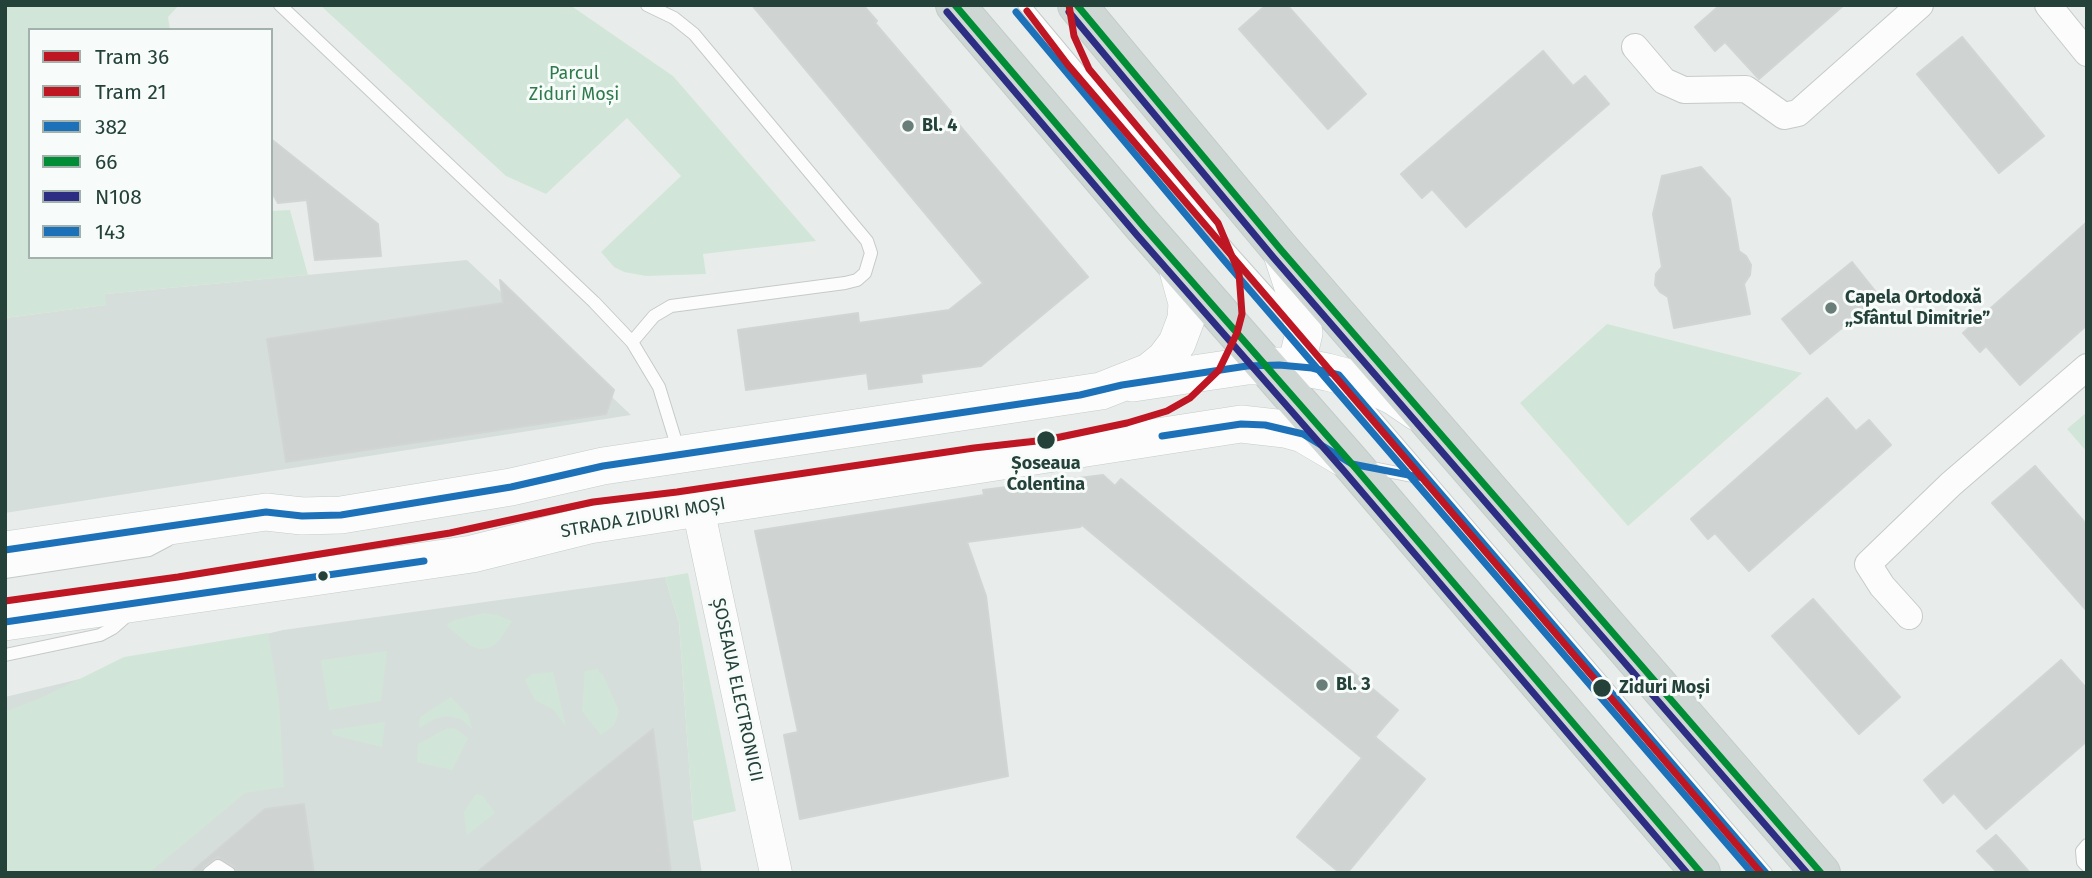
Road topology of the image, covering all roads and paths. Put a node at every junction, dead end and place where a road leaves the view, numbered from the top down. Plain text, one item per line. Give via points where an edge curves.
1 (280, 5) edge
2 (647, 5) edge
3 (955, 5) edge
4 (1024, 5) edge
5 (1077, 5) edge
6 (1920, 5) edge
7 (2048, 5) edge
8 (1635, 47) dead end
9 (2087, 53) edge
10 (1281, 250) junction
11 (1176, 263) junction
12 (632, 342) junction
13 (1287, 363) junction
14 (2087, 368) edge
15 (1339, 375) junction
16 (1122, 385) junction
17 (1241, 424) junction
18 (1434, 424) junction
19 (680, 454) junction
20 (1352, 464) junction
21 (1428, 479) junction
22 (698, 508) junction
23 (205, 520) junction
24 (5, 550) edge
25 (5, 572) edge
26 (138, 604) junction
27 (1909, 616) dead end
28 (5, 622) edge
29 (5, 655) edge
30 (2087, 845) edge
31 (2087, 866) edge
32 (209, 873) edge
33 (229, 873) edge
34 (776, 873) edge
35 (1701, 873) edge
36 (1766, 873) edge
37 (1821, 873) edge

1 - 12 lane
2 - 12 lane via 694,34 867,241 871,253 865,273 857,280 671,306 654,316
3 - 11 main road
4 - 13 lane via 1231,252
5 - 10 main road
6 - 8 street via 1798,113 1784,116 1746,89 1684,90 1664,80
7 - 9 street
10 - 13 main road via 1299,304
10 - 18 main road
11 - 13 main road
11 - 16 main road via 1187,303 1182,332 1165,359
12 - 19 lane via 659,387
13 - 15 main road
13 - 16 main road
13 - 17 main road via 1269,404
13 - 20 main road
14 - 27 street via 1951,484 1868,564
15 - 18 main road via 1378,388
15 - 21 lane
16 - 19 main road via 1058,399
17 - 20 main road via 1303,434
17 - 22 main road, STRADA ZIDURI MOȘI
18 - 37 main road
19 - 23 main road via 341,515 265,512
20 - 21 lane
20 - 35 main road
21 - 36 lane
22 - 26 main road, STRADA ZIDURI MOȘI via 580,527 472,554
22 - 34 street, ȘOSEAUA ELECTRONICII
23 - 24 main road
23 - 25 lane via 149,550
26 - 28 main road, STRADA ZIDURI MOȘI
26 - 29 lane via 124,620 100,635
30 - 31 lane via 2082,851
32 - 33 lane via 218,866

